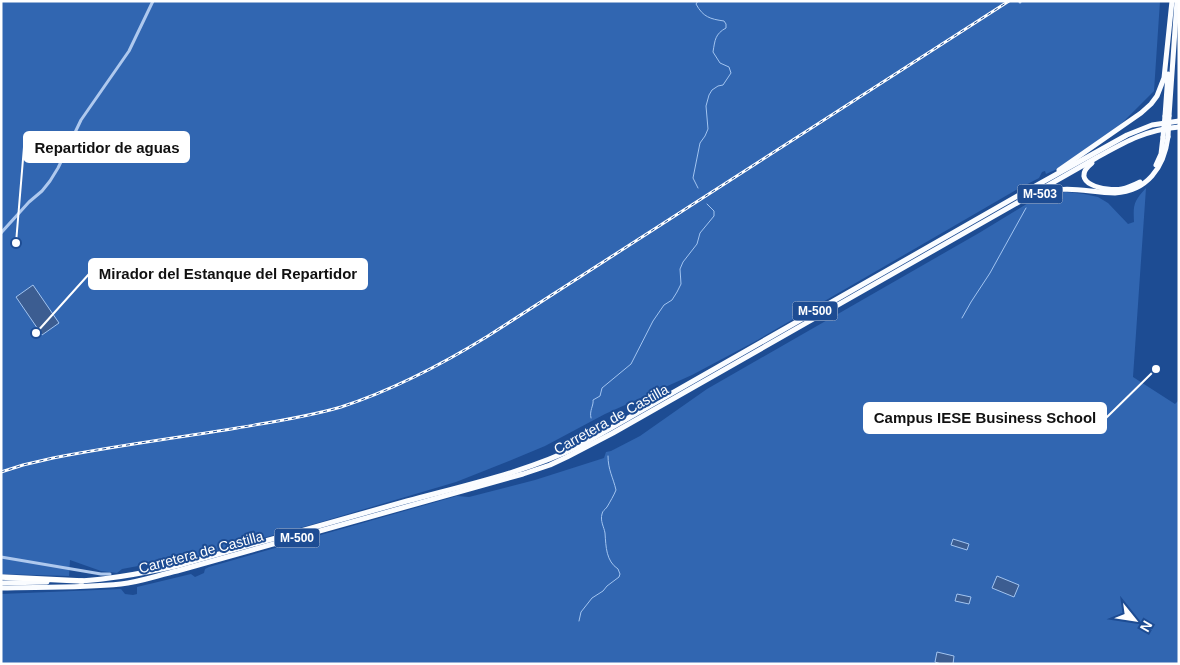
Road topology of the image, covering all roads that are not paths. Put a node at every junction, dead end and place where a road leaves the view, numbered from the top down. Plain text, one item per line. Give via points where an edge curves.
1 (153, 1) edge
2 (1175, 2) edge
3 (1170, 25) junction
4 (1179, 27) edge
5 (1167, 116) junction
6 (1179, 121) edge
7 (1179, 127) edge
8 (1166, 137) junction
9 (1130, 139) junction
10 (1021, 194) junction
11 (992, 217) junction
12 (1, 233) edge
13 (611, 431) junction
14 (583, 447) junction
15 (1, 557) edge
16 (110, 574) dead end
17 (1, 576) edge
18 (82, 581) junction
19 (1, 583) edge
20 (1, 588) edge

1 - 12 street via 129,51 81,120 50,181
2 - 3 highway, M-503
2 - 4 highway
2 - 5 highway, M-503
3 - 5 highway, M-503
3 - 10 highway, M-500 via 1164,78 1151,104 1132,121
5 - 8 highway, M-503, bridge
6 - 10 highway, Carretera de Castilla / M-500 via 1152,125 1127,135
7 - 9 highway, Carretera de Castilla / M-500 via 1154,130
8 - 9 highway, M-500 via 1158,162 1140,182 1114,190 1087,182 1084,177 1086,168
8 - 11 highway, M-503 via 1165,154 1156,172 1136,188 1121,193 1053,189
9 - 11 highway, Carretera de Castilla / M-500
10 - 13 highway, Carretera de Castilla / M-500
11 - 13 highway, Carretera de Castilla / M-500
13 - 14 highway, Carretera de Castilla / M-500
14 - 18 highway, Carretera de Castilla / M-500 via 522,469 192,562 140,574
14 - 20 highway, Carretera de Castilla / M-500 via 550,465 523,474 137,581
15 - 16 street
17 - 18 highway
18 - 19 highway, Carretera de Castilla / M-500

